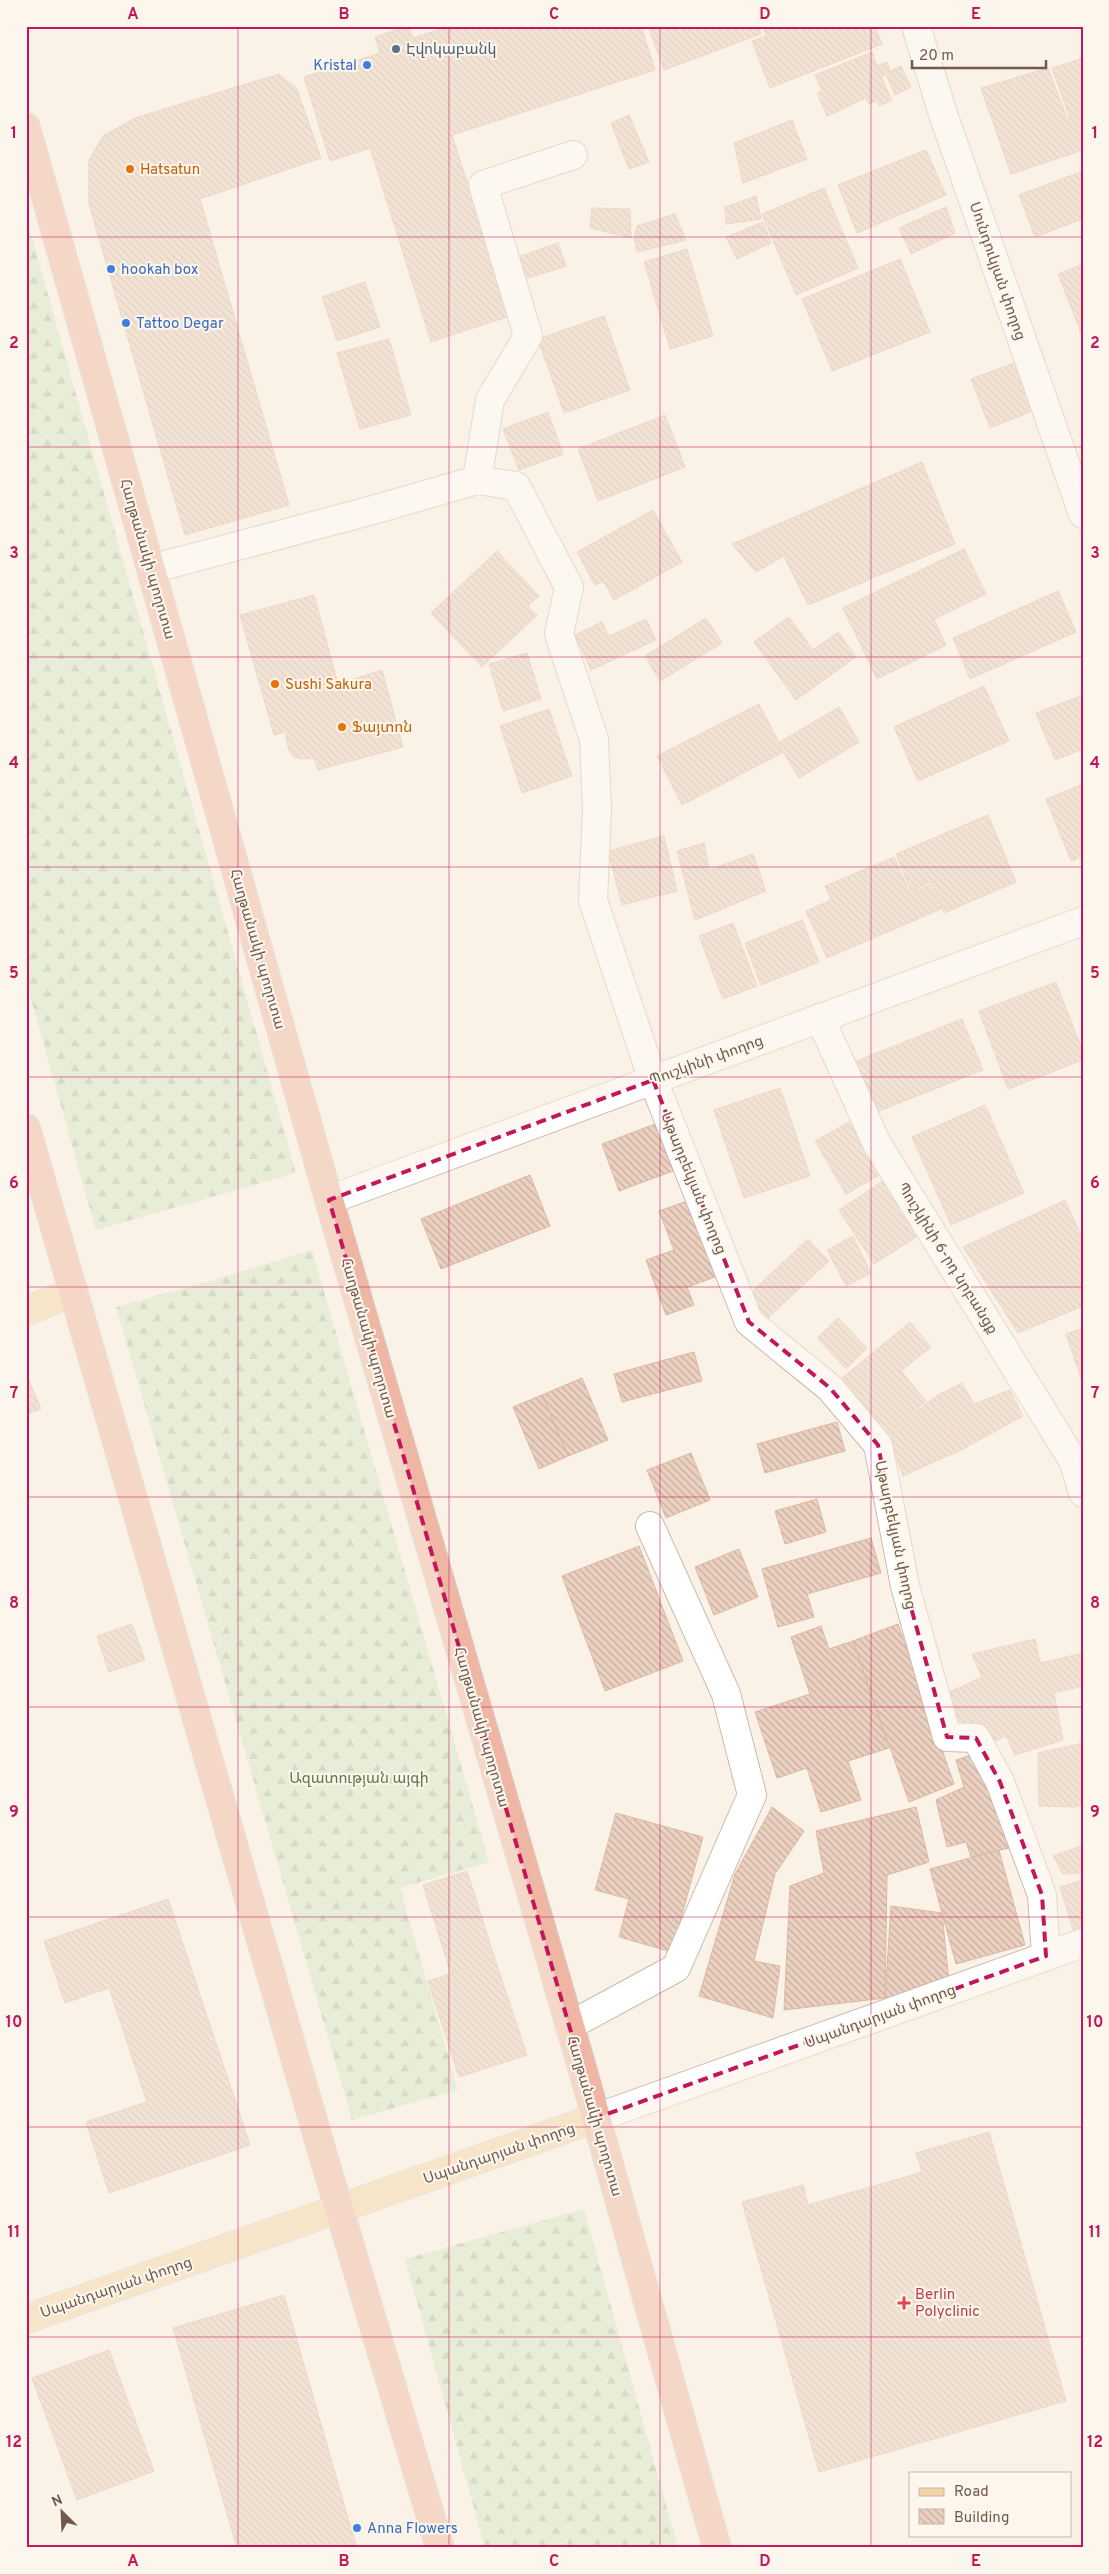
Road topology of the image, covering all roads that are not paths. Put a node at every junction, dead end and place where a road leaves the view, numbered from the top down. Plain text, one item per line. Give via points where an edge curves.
1 (916, 26) edge
2 (26, 128) edge
3 (573, 155) dead end
4 (477, 480) junction
5 (1083, 514) edge
6 (151, 568) junction
7 (1083, 921) edge
8 (820, 1018) junction
9 (653, 1080) junction
10 (26, 1128) edge
11 (329, 1200) junction
12 (74, 1292) junction
13 (26, 1311) edge
14 (1083, 1493) edge
15 (650, 1526) dead end
16 (1083, 1943) edge
17 (1046, 1956) junction
18 (569, 2026) junction
19 (596, 2118) junction
20 (340, 2208) junction
21 (26, 2319) edge
22 (440, 2548) edge
23 (718, 2548) edge

1 - 5 street, Սունդուկյան փողոց via 943,114
2 - 6 highway, Հաղթանակի պողոտա
3 - 4 street via 483,185 528,336 490,400
4 - 6 street
4 - 9 street via 516,486 570,587 559,634 594,739 597,810 593,900
6 - 11 highway, Հաղթանակի պողոտա
7 - 8 street, Պուշկինի փողոց
8 - 9 street, Պուշկինի փողոց
8 - 14 street, Պուշկինի 6-րդ նրբանցք via 877,1144 1074,1462
9 - 11 street, Պուշկինի փողոց
9 - 17 street, Աթարբեկյան փողոց via 749,1322 830,1388 878,1446 905,1586 947,1737 976,1738 1000,1782 1042,1894
10 - 12 highway
11 - 18 highway, Հաղթանակի պողոտա
12 - 13 main road
12 - 20 highway
15 - 18 street via 726,1694 752,1795 676,1968
16 - 17 street, Սպանդարյան փողոց
17 - 19 street, Սպանդարյան փողոց
18 - 19 highway, Հաղթանակի պողոտա
19 - 20 main road, Սպանդարյան փողոց
19 - 23 highway, Հաղթանակի պողոտա
20 - 21 main road, Սպանդարյան փողոց
20 - 22 highway

